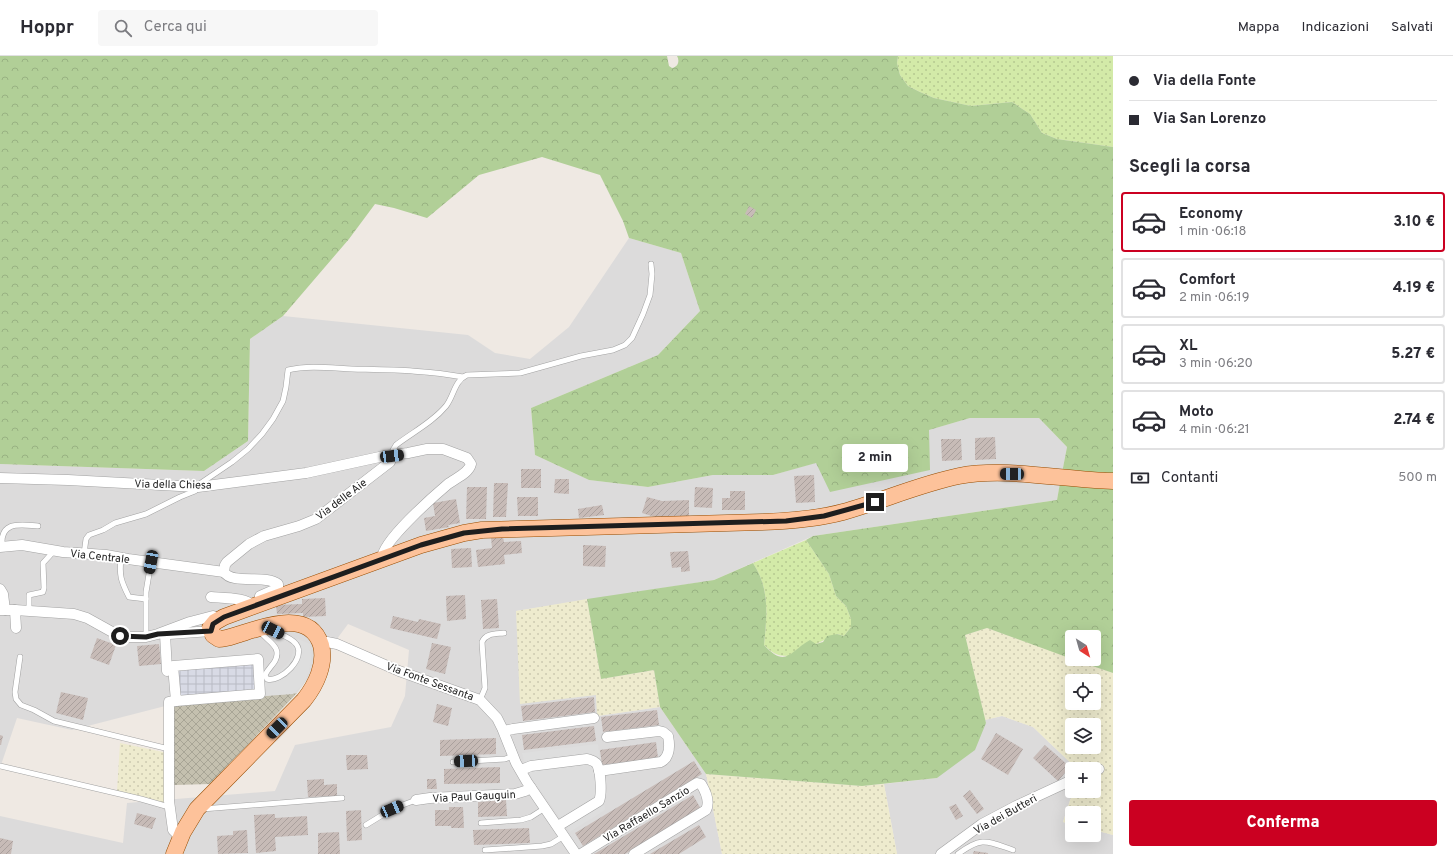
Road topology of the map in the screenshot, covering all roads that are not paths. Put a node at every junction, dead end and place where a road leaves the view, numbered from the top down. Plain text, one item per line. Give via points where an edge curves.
1 (652, 264) dead end
2 (463, 377) junction
3 (392, 456) junction
4 (0, 478) edge
5 (1113, 481) edge
6 (198, 487) junction
7 (38, 526) dead end
8 (1, 546) edge
9 (54, 551) junction
10 (84, 554) junction
11 (121, 557) junction
12 (382, 559) junction
13 (151, 562) junction
14 (224, 572) junction
15 (0, 588) edge
16 (210, 597) dead end
17 (146, 599) junction
18 (252, 605) junction
19 (2, 610) edge
20 (15, 610) junction
21 (29, 611) junction
22 (212, 623) junction
23 (263, 627) junction
24 (16, 628) dead end
25 (504, 633) dead end
26 (161, 634) junction
27 (146, 637) junction
28 (320, 644) junction
29 (20, 657) dead end
30 (167, 671) dead end
31 (262, 675) junction
32 (480, 700) junction
33 (176, 701) junction
34 (594, 718) dead end
35 (504, 731) junction
36 (607, 738) dead end
37 (169, 749) junction
38 (514, 756) junction
39 (453, 762) dead end
40 (0, 766) edge
41 (521, 770) junction
42 (599, 771) junction
43 (1065, 783) edge
44 (531, 788) junction
45 (342, 798) dead end
46 (416, 800) joint
47 (169, 807) junction
48 (546, 808) junction
49 (197, 809) junction
50 (481, 823) dead end
51 (366, 825) dead end
52 (558, 826) junction
53 (564, 836) junction
54 (180, 837) junction
55 (485, 850) dead end
56 (1013, 850) dead end
57 (174, 854) edge
58 (576, 854) edge
59 (581, 854) edge
60 (634, 854) edge
61 (941, 854) edge
62 (958, 854) edge

1 - 2 lane via 652,285 648,302 632,338 625,345 520,373 472,374
2 - 3 lane via 457,383 445,407 396,445
2 - 6 lane via 440,373 317,367 288,370 283,401 262,434 248,449
3 - 6 street, Via della Chiesa via 306,473
3 - 12 street, Via della Chiesa via 427,449 443,449 465,456 470,464 466,472 448,484 401,528 385,549
3 - 14 street, Via delle Aie via 390,462 316,519 264,536 249,544 227,562
4 - 6 street, Via della Chiesa
5 - 12 main road via 975,474 939,481 843,512 811,518 482,530 444,538
6 - 10 lane via 195,492 185,494 146,514 115,523 89,536 86,539
7 - 8 lane via 7,527 2,533
8 - 9 street, Via Centrale
9 - 10 street, Via Centrale
9 - 21 lane via 44,563 43,592 29,595
10 - 11 street, Via Centrale
11 - 13 street, Via Centrale
11 - 17 lane via 120,580 129,597
12 - 18 main road
13 - 14 street, Via Centrale
13 - 17 lane
14 - 18 street via 233,578 277,583 276,589 255,598
15 - 19 street via 3,594
16 - 18 street via 245,600
17 - 27 lane
18 - 22 main road
19 - 20 street
20 - 21 street
20 - 24 street
21 - 27 street via 74,614 87,618 120,636
22 - 23 main road via 214,637 222,639
22 - 26 street
22 - 26 street via 190,622
23 - 28 main road via 290,622 300,624 314,632
23 - 31 lane via 263,635 274,644 277,653 274,664
23 - 31 lane via 295,643 299,653 294,664 280,676 270,680
25 - 32 lane via 488,635 482,642 485,688
26 - 27 street
26 - 30 street
28 - 32 street, Via Fonte Sessanta via 337,644 399,671
28 - 49 main road via 321,664 310,693
29 - 37 lane via 15,692 16,699 21,705 54,720
31 - 33 street via 260,694
31 - 33 street via 258,659 173,666
32 - 35 street, Via Fonte Sessanta
33 - 37 street via 169,702
34 - 35 street
35 - 38 street, Via Fonte Sessanta
36 - 42 street via 659,731 668,736 669,752 661,762
37 - 47 street
38 - 39 lane via 505,759
38 - 41 street, Via Fonte Sessanta
40 - 47 lane
41 - 42 street via 531,766 587,759 594,762
41 - 44 street, Via Fonte Sessanta
42 - 52 street via 599,801
43 - 61 street, Via dei Butteri via 982,824
44 - 46 street, Via Paul Gauguin via 515,794
44 - 48 street, Via Fonte Sessanta
45 - 49 lane
46 - 51 lane via 392,809
47 - 54 street via 173,830
48 - 50 lane via 521,820
48 - 52 street, Via Fonte Sessanta
49 - 54 main road
52 - 53 street, Via Fonte Sessanta
53 - 55 lane via 542,846
53 - 58 street, Via Fonte Sessanta
54 - 57 main road
56 - 62 lane via 983,841 972,844
59 - 60 street, Via Raffaello Sanzio via 697,783 702,784 708,805 706,810

